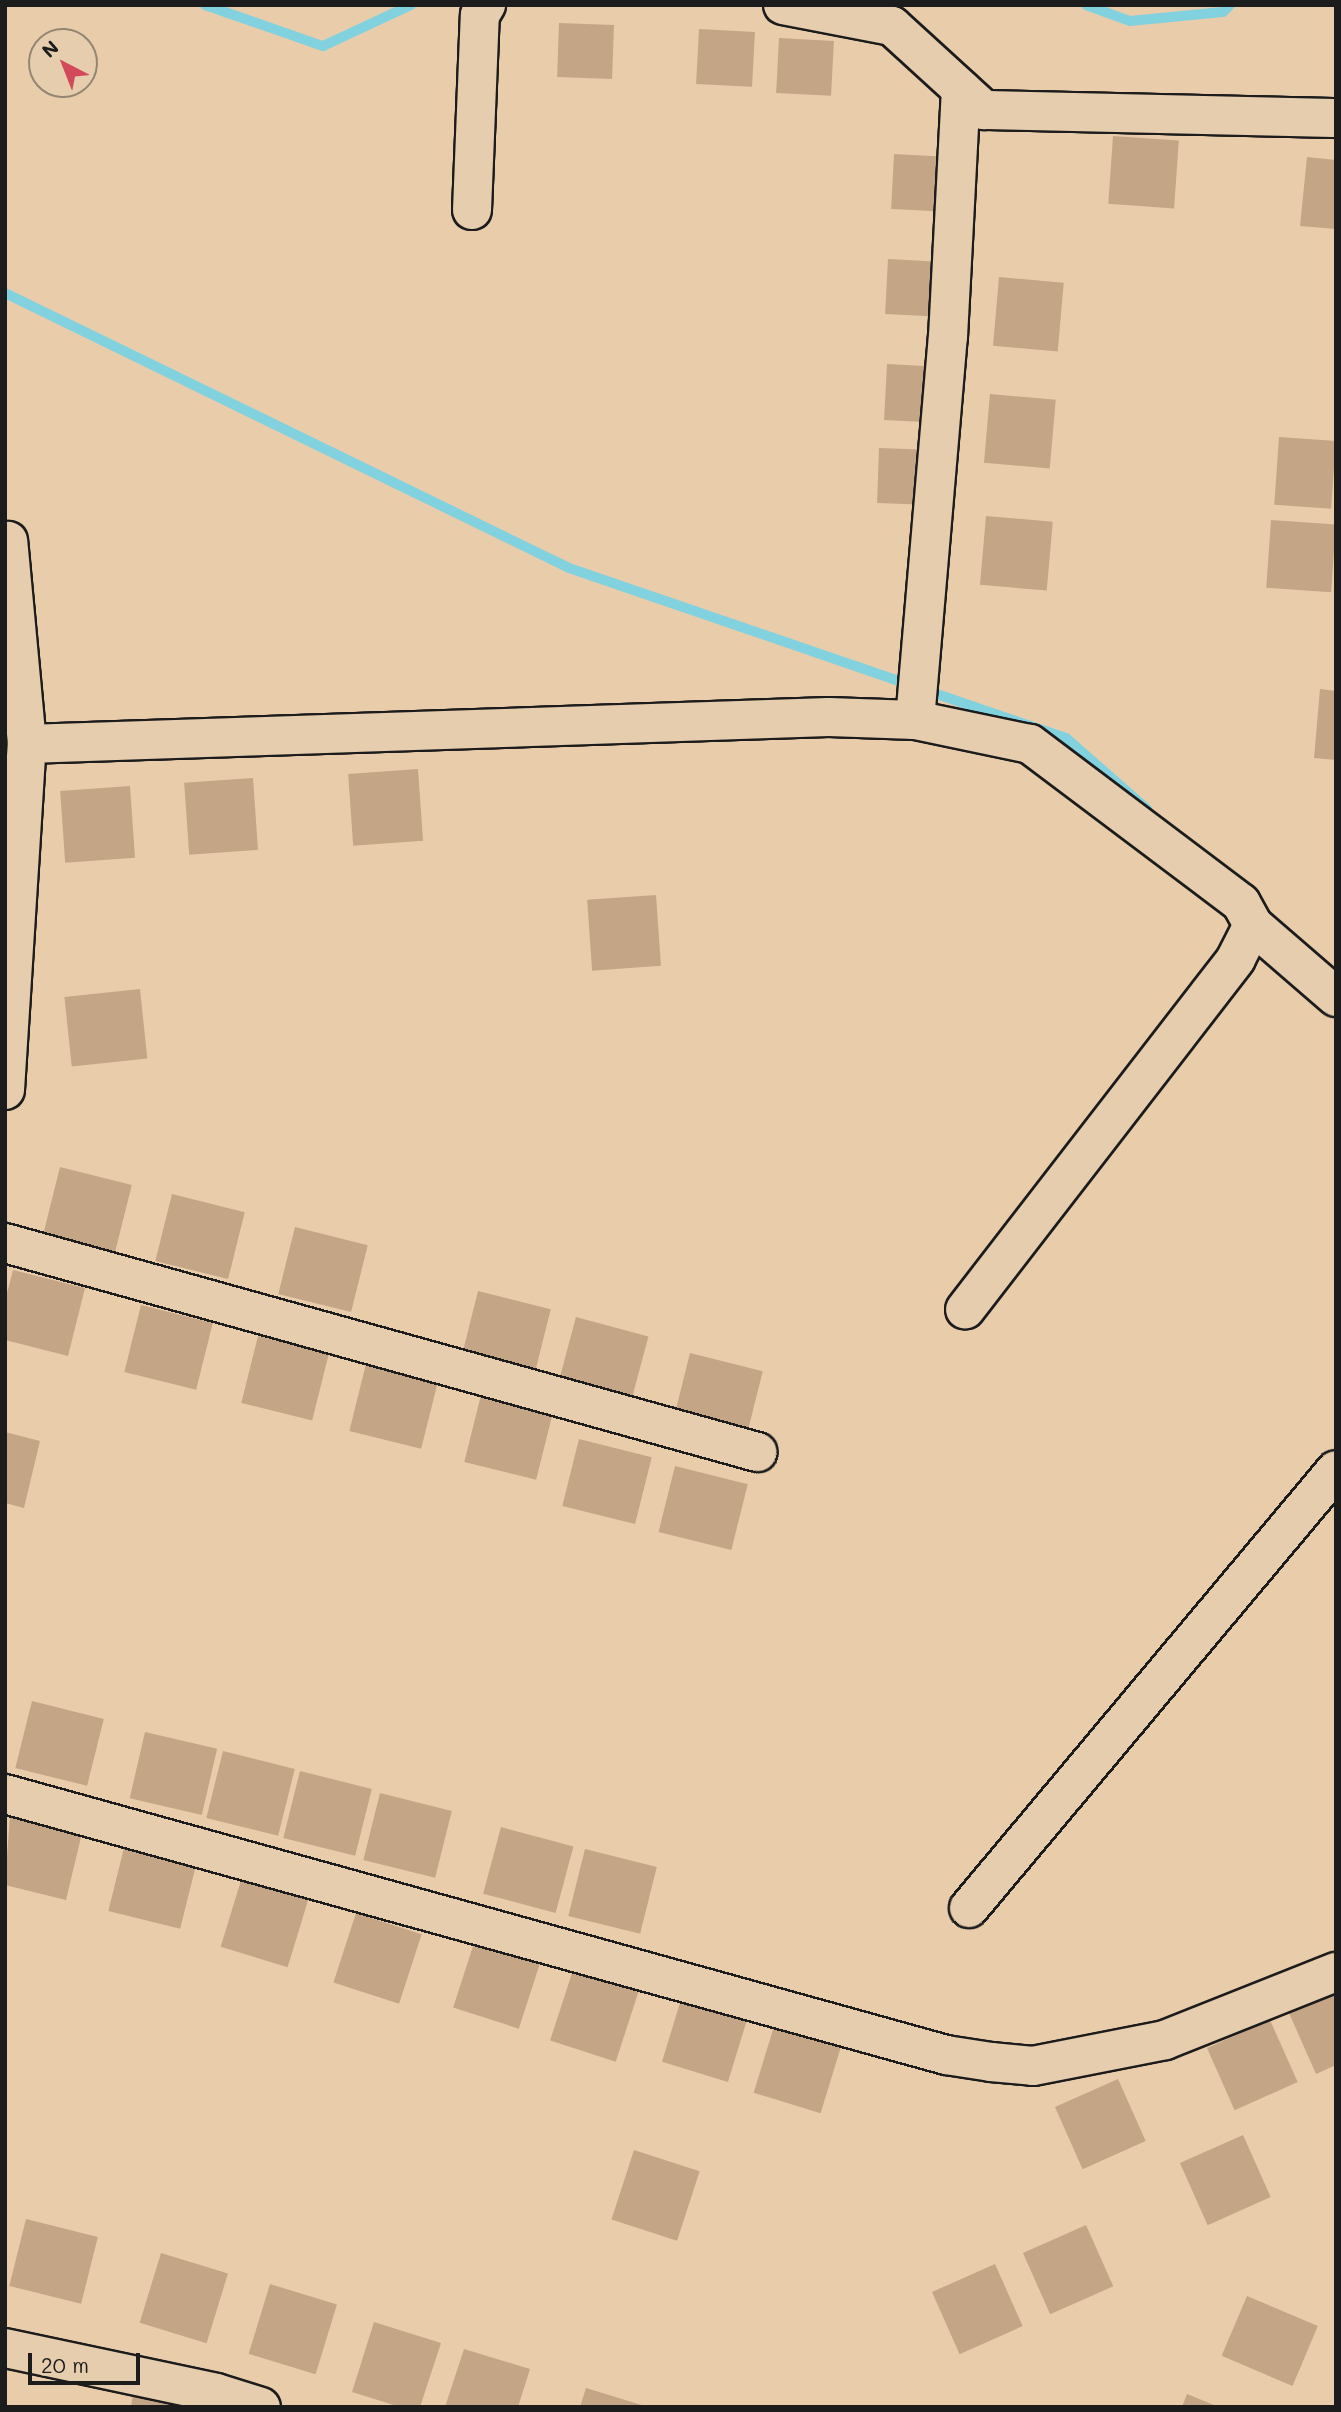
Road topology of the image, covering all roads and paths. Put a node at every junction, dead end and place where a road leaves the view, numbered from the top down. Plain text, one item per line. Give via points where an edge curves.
1 (486, 5) edge
2 (783, 5) edge
3 (961, 89) junction
4 (1336, 118) edge
5 (472, 210) dead end
6 (8, 541) dead end
7 (915, 720) junction
8 (27, 744) junction
9 (1254, 925) junction
10 (1336, 997) edge
11 (5, 1090) edge
12 (5, 1243) edge
13 (965, 1310) dead end
14 (757, 1452) dead end
15 (1336, 1470) edge
16 (5, 1794) edge
17 (969, 1908) dead end
18 (1336, 1972) edge
19 (5, 2348) edge
20 (215, 2400) edge
21 (261, 2407) edge

1 - 5 street via 480,15
2 - 3 street via 892,26
3 - 4 street via 984,110
3 - 7 street via 947,351
6 - 8 street
7 - 8 street via 815,718
7 - 9 street via 1030,744 1241,903
8 - 11 street
9 - 10 street
9 - 13 street via 1236,959
12 - 14 street
15 - 17 street
16 - 18 street via 946,2055 991,2062 1033,2066 1165,2040
19 - 20 street
20 - 21 street

